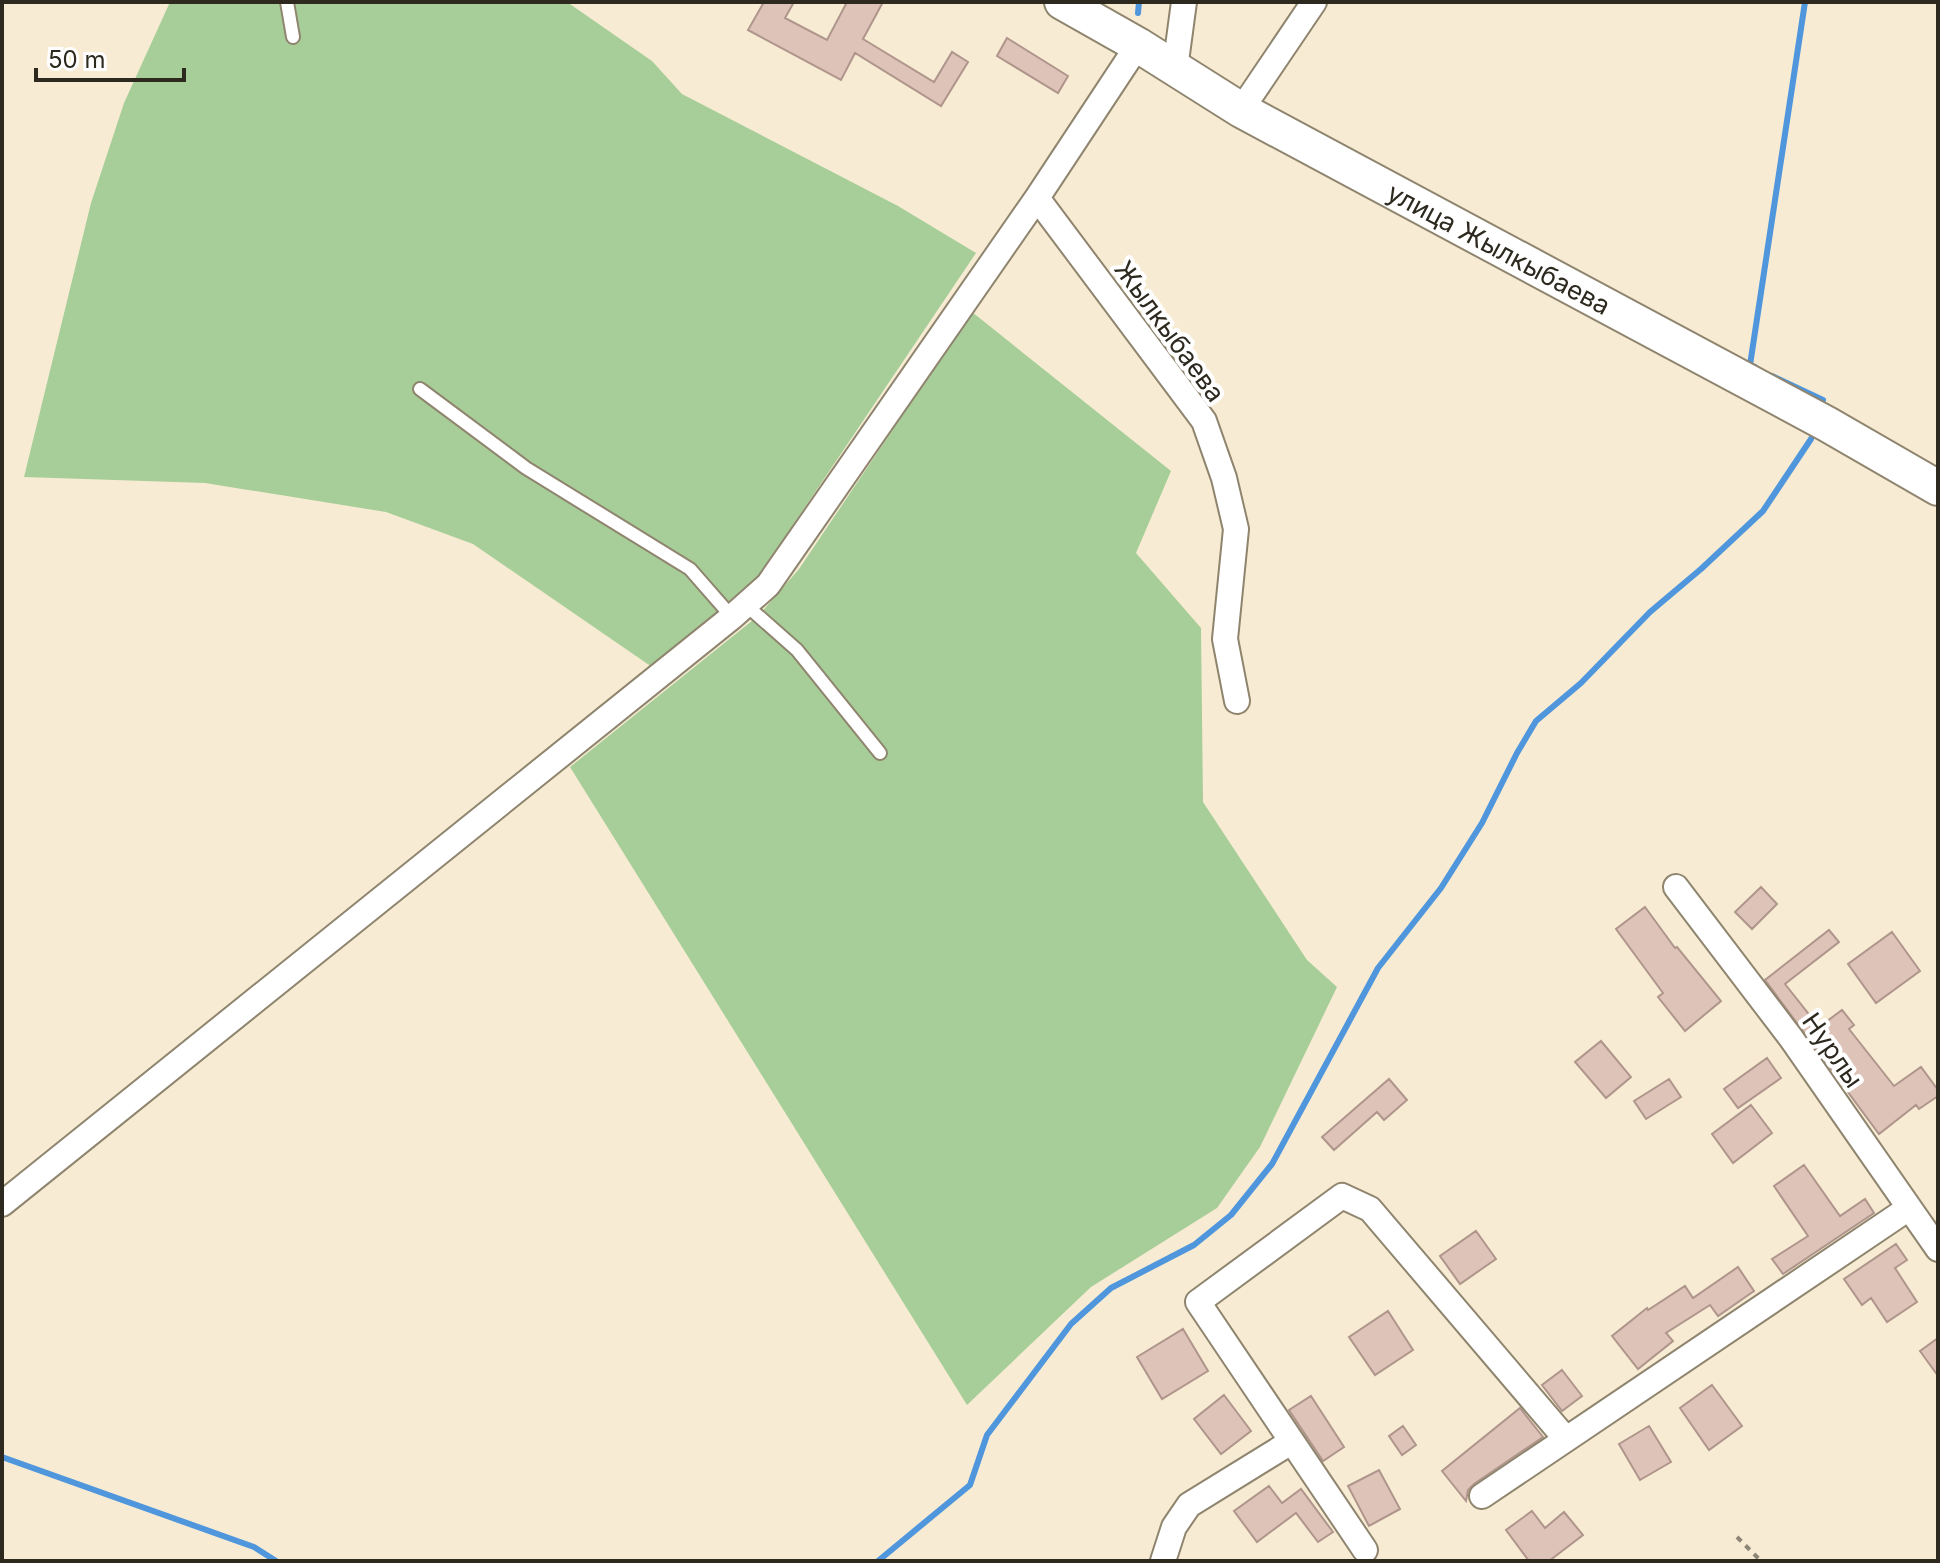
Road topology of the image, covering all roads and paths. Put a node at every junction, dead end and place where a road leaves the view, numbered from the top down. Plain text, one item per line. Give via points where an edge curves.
1 (287, 2) edge
2 (1062, 2) edge
3 (1184, 2) edge
4 (1314, 2) edge
5 (293, 37) dead end
6 (1138, 45) junction
7 (1175, 69) junction
8 (1241, 110) junction
9 (1037, 198) junction
10 (420, 389) dead end
11 (1938, 488) edge
12 (739, 611) junction
13 (1237, 701) dead end
14 (880, 753) dead end
15 (1676, 887) dead end
16 (2, 1204) edge
17 (1909, 1208) junction
18 (1938, 1249) edge
19 (1566, 1439) junction
20 (1291, 1442) junction
21 (1482, 1496) dead end
22 (1737, 1537) dead end
23 (1365, 1550) dead end
24 (1163, 1561) edge
25 (1761, 1561) edge

1 - 5 lane
2 - 6 main road, улица Жылкыбаева
3 - 7 street
4 - 8 street
6 - 7 main road, улица Жылкыбаева
6 - 9 street
7 - 8 main road, улица Жылкыбаева
8 - 11 main road, улица Жылкыбаева
9 - 12 street via 768,585
9 - 13 street, Жылкыбаева via 1204,421 1236,529 1225,639
10 - 12 lane via 526,468 690,569
12 - 14 lane via 797,650
12 - 16 street
15 - 17 street, Нурлы via 1791,1038
17 - 18 street, Нурлы
17 - 19 street
19 - 20 street via 1370,1209 1342,1196 1198,1302
19 - 21 street
20 - 23 street
20 - 24 street via 1189,1505 1174,1527
22 - 25 path

